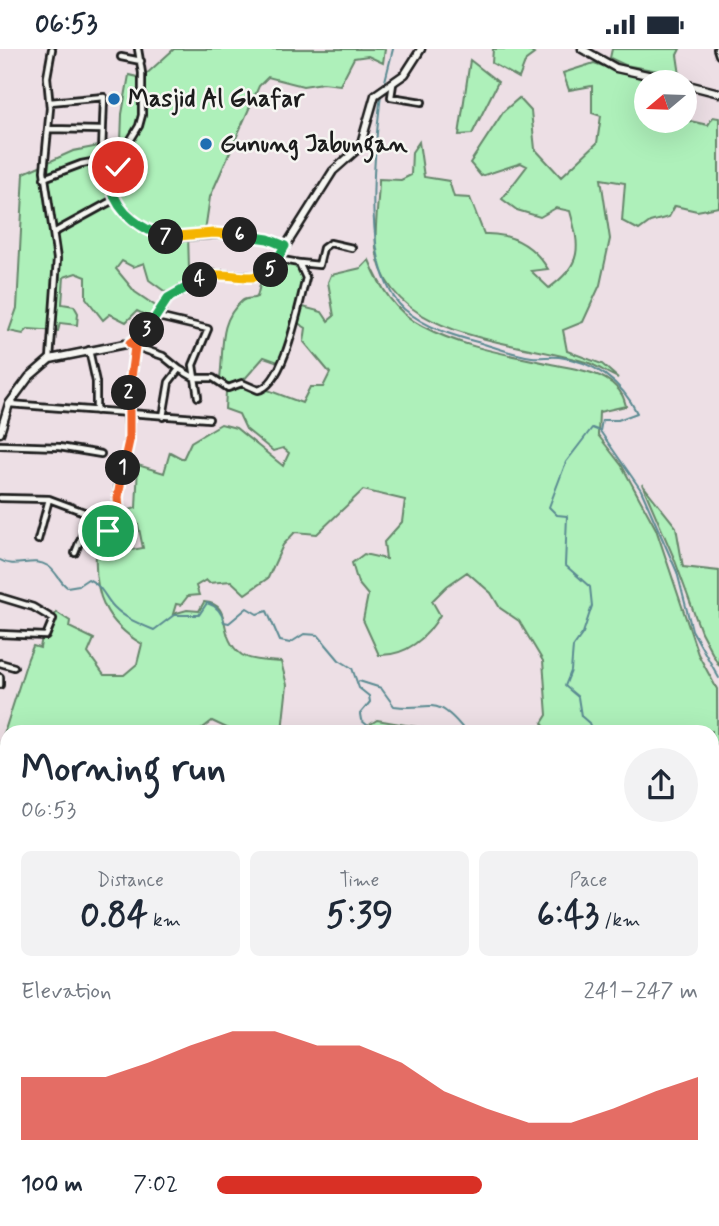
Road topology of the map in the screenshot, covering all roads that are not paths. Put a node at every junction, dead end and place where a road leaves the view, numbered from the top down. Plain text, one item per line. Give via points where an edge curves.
1 (52, 49) edge
2 (138, 49) edge
3 (421, 49) edge
4 (582, 49) edge
5 (717, 49) edge
6 (719, 55) edge
7 (121, 57) dead end
8 (141, 61) junction
9 (634, 72) edge
10 (391, 84) junction
11 (697, 87) edge
12 (719, 93) edge
13 (50, 102) junction
14 (422, 102) dead end
15 (49, 129) junction
16 (101, 129) junction
17 (103, 160) junction
18 (110, 166) junction
19 (44, 178) junction
20 (115, 199) junction
21 (55, 232) junction
22 (285, 246) junction
23 (352, 248) dead end
24 (277, 259) junction
25 (299, 263) junction
26 (158, 317) junction
27 (132, 345) junction
28 (89, 350) junction
29 (50, 359) junction
30 (179, 369) junction
31 (195, 377) junction
32 (198, 397) dead end
33 (9, 404) junction
34 (96, 411) junction
35 (127, 411) junction
36 (163, 417) junction
37 (209, 419) dead end
38 (0, 433) edge
39 (0, 445) edge
40 (101, 453) dead end
41 (0, 498) edge
42 (49, 499) junction
43 (110, 523) junction
44 (38, 540) dead end
45 (75, 553) dead end
46 (0, 597) edge
47 (0, 634) edge
48 (0, 663) edge
49 (13, 667) dead end
50 (0, 677) edge
51 (0, 685) edge

1 - 13 street via 47,84
2 - 8 street
3 - 10 street via 405,74
4 - 9 street via 616,68
5 - 6 street
7 - 8 street
8 - 18 street via 139,126 125,149 122,166
10 - 14 street via 391,97
10 - 22 street via 376,93 360,147 333,171
11 - 12 street
13 - 15 street
13 - 16 street via 104,97
15 - 16 street
15 - 19 street
16 - 17 street
17 - 18 street
17 - 19 street
18 - 20 street
19 - 21 street
20 - 21 street
20 - 22 street via 134,221 163,237 226,233
21 - 29 street
22 - 24 street
23 - 25 street via 330,243 323,249 319,265
24 - 25 street
24 - 26 street via 260,277 208,275 168,298
25 - 31 street via 306,278 282,366 270,386 260,391 242,383 228,388 213,378
26 - 27 street
26 - 31 street via 208,329 193,365
27 - 28 street
27 - 30 street via 163,356
27 - 35 street
28 - 29 street
28 - 34 street
29 - 33 street
30 - 31 street
30 - 36 street via 169,382
31 - 32 street
33 - 34 street
33 - 38 street
34 - 35 street
35 - 36 street
35 - 43 street via 129,441 118,488 120,523
36 - 37 street
39 - 40 street
41 - 42 street
42 - 43 street
42 - 44 street
43 - 45 street via 106,533 83,533
46 - 47 street via 53,619 46,636
48 - 49 street
50 - 51 street

